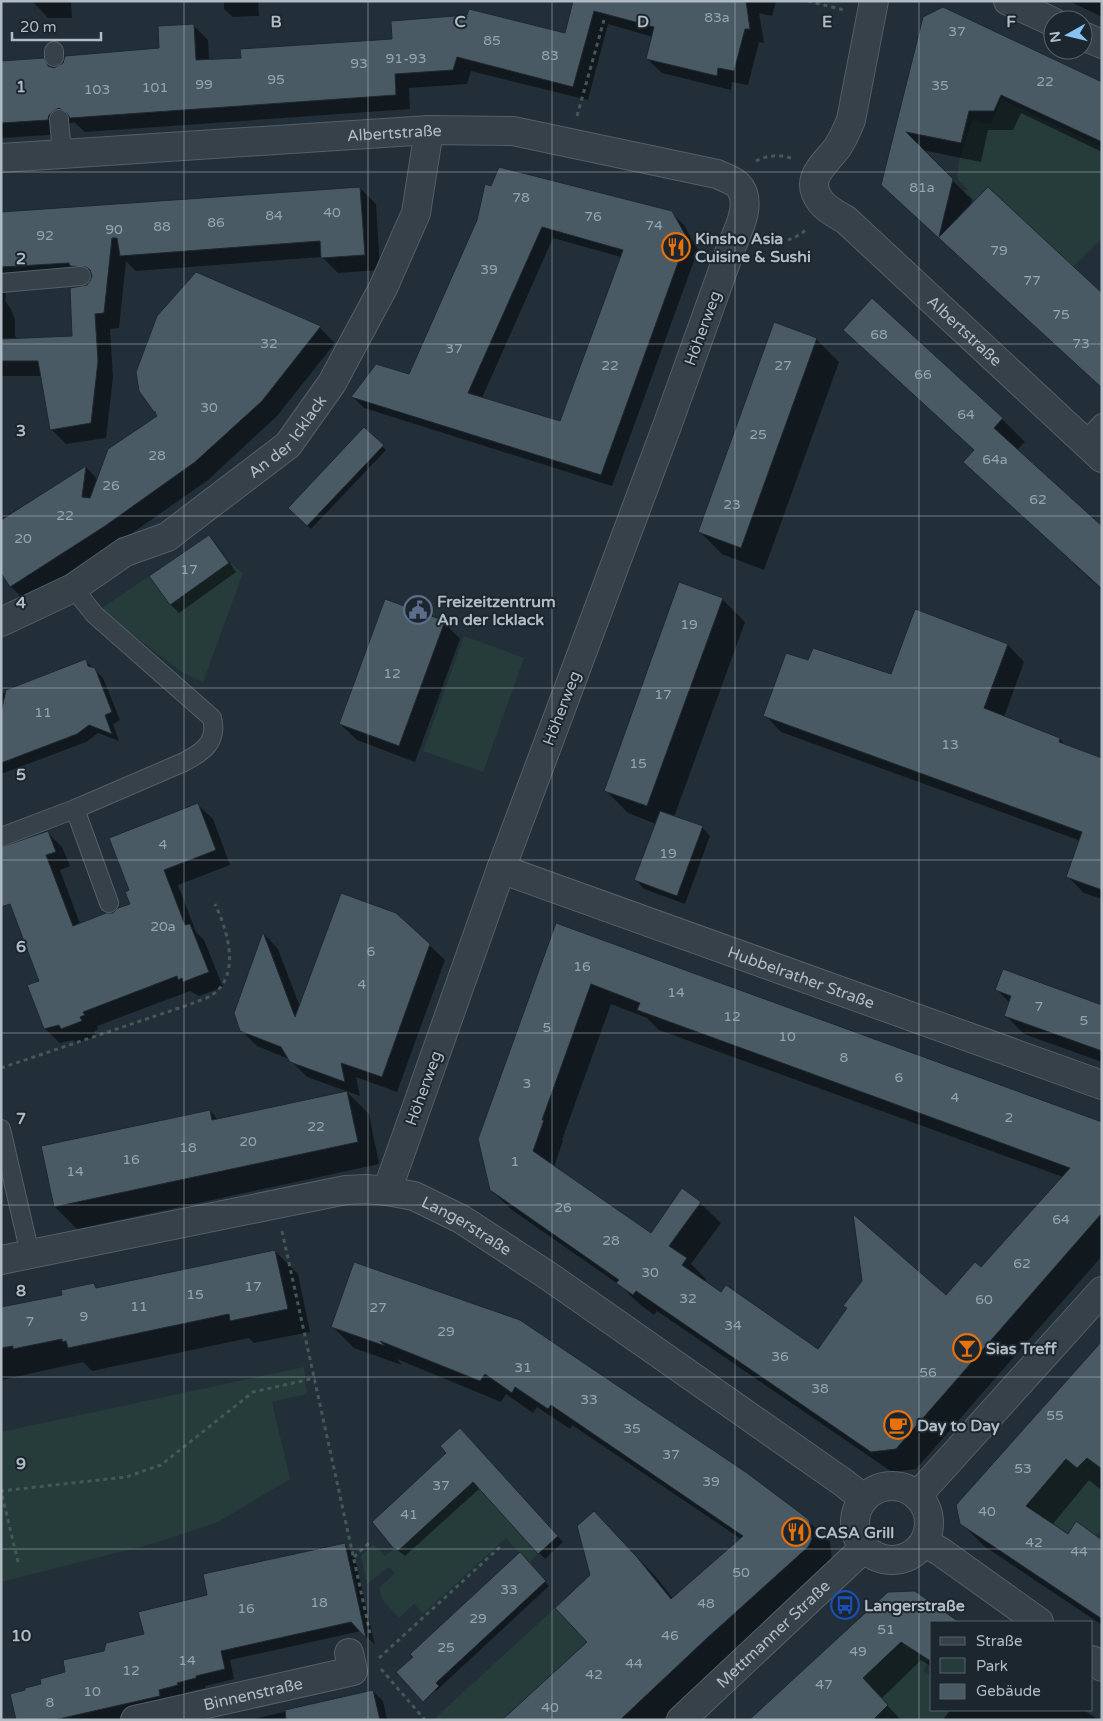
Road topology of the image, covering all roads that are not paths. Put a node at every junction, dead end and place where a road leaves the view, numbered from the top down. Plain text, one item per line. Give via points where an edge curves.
1 (1008, 1) edge
2 (873, 9) edge
3 (1043, 17) edge
4 (59, 119) dead end
5 (429, 130) junction
6 (62, 154) junction
7 (1, 158) edge
8 (741, 225) joint
9 (81, 276) dead end
10 (1, 283) edge
11 (1096, 441) edge
12 (73, 588) junction
13 (1, 622) edge
14 (74, 809) junction
15 (1, 837) edge
16 (501, 869) junction
17 (109, 903) dead end
18 (1102, 1085) edge
19 (1, 1129) edge
20 (387, 1191) junction
21 (30, 1254) junction
22 (1, 1260) edge
23 (1102, 1291) edge
24 (917, 1496) junction
25 (863, 1498) junction
26 (924, 1542) junction
27 (864, 1548) junction
28 (1038, 1621) edge
29 (365, 1648) road end
30 (135, 1720) edge
31 (681, 1720) edge

1 - 3 street
2 - 11 street, Albertstraße via 851,120 820,188 846,220
4 - 6 lane
5 - 6 street, Albertstraße
5 - 8 street, Albertstraße via 513,131 717,174 739,186 744,202
5 - 12 street, An der Icklack via 416,213 332,383 288,445 167,537 125,552
6 - 7 street, Albertstraße
8 - 16 street, Höherweg
9 - 10 lane
12 - 13 street, An der Icklack
12 - 14 lane via 94,615 212,718 214,726 212,737 200,754
14 - 15 lane
14 - 17 lane
16 - 18 street, Hubbelrather Straße
16 - 20 street, Höherweg
19 - 21 lane
20 - 21 street, Langerstraße via 346,1190
20 - 25 street, Langerstraße via 414,1196 461,1219 547,1275
21 - 22 street, Langerstraße
23 - 24 street
24 - 25 street via 899,1486 890,1486
24 - 26 street via 929,1518
25 - 27 street via 854,1525
26 - 27 street via 912,1555 895,1560 878,1558
26 - 28 street
27 - 31 street, Mettmanner Straße
29 - 30 street, Binnenstraße via 353,1671

